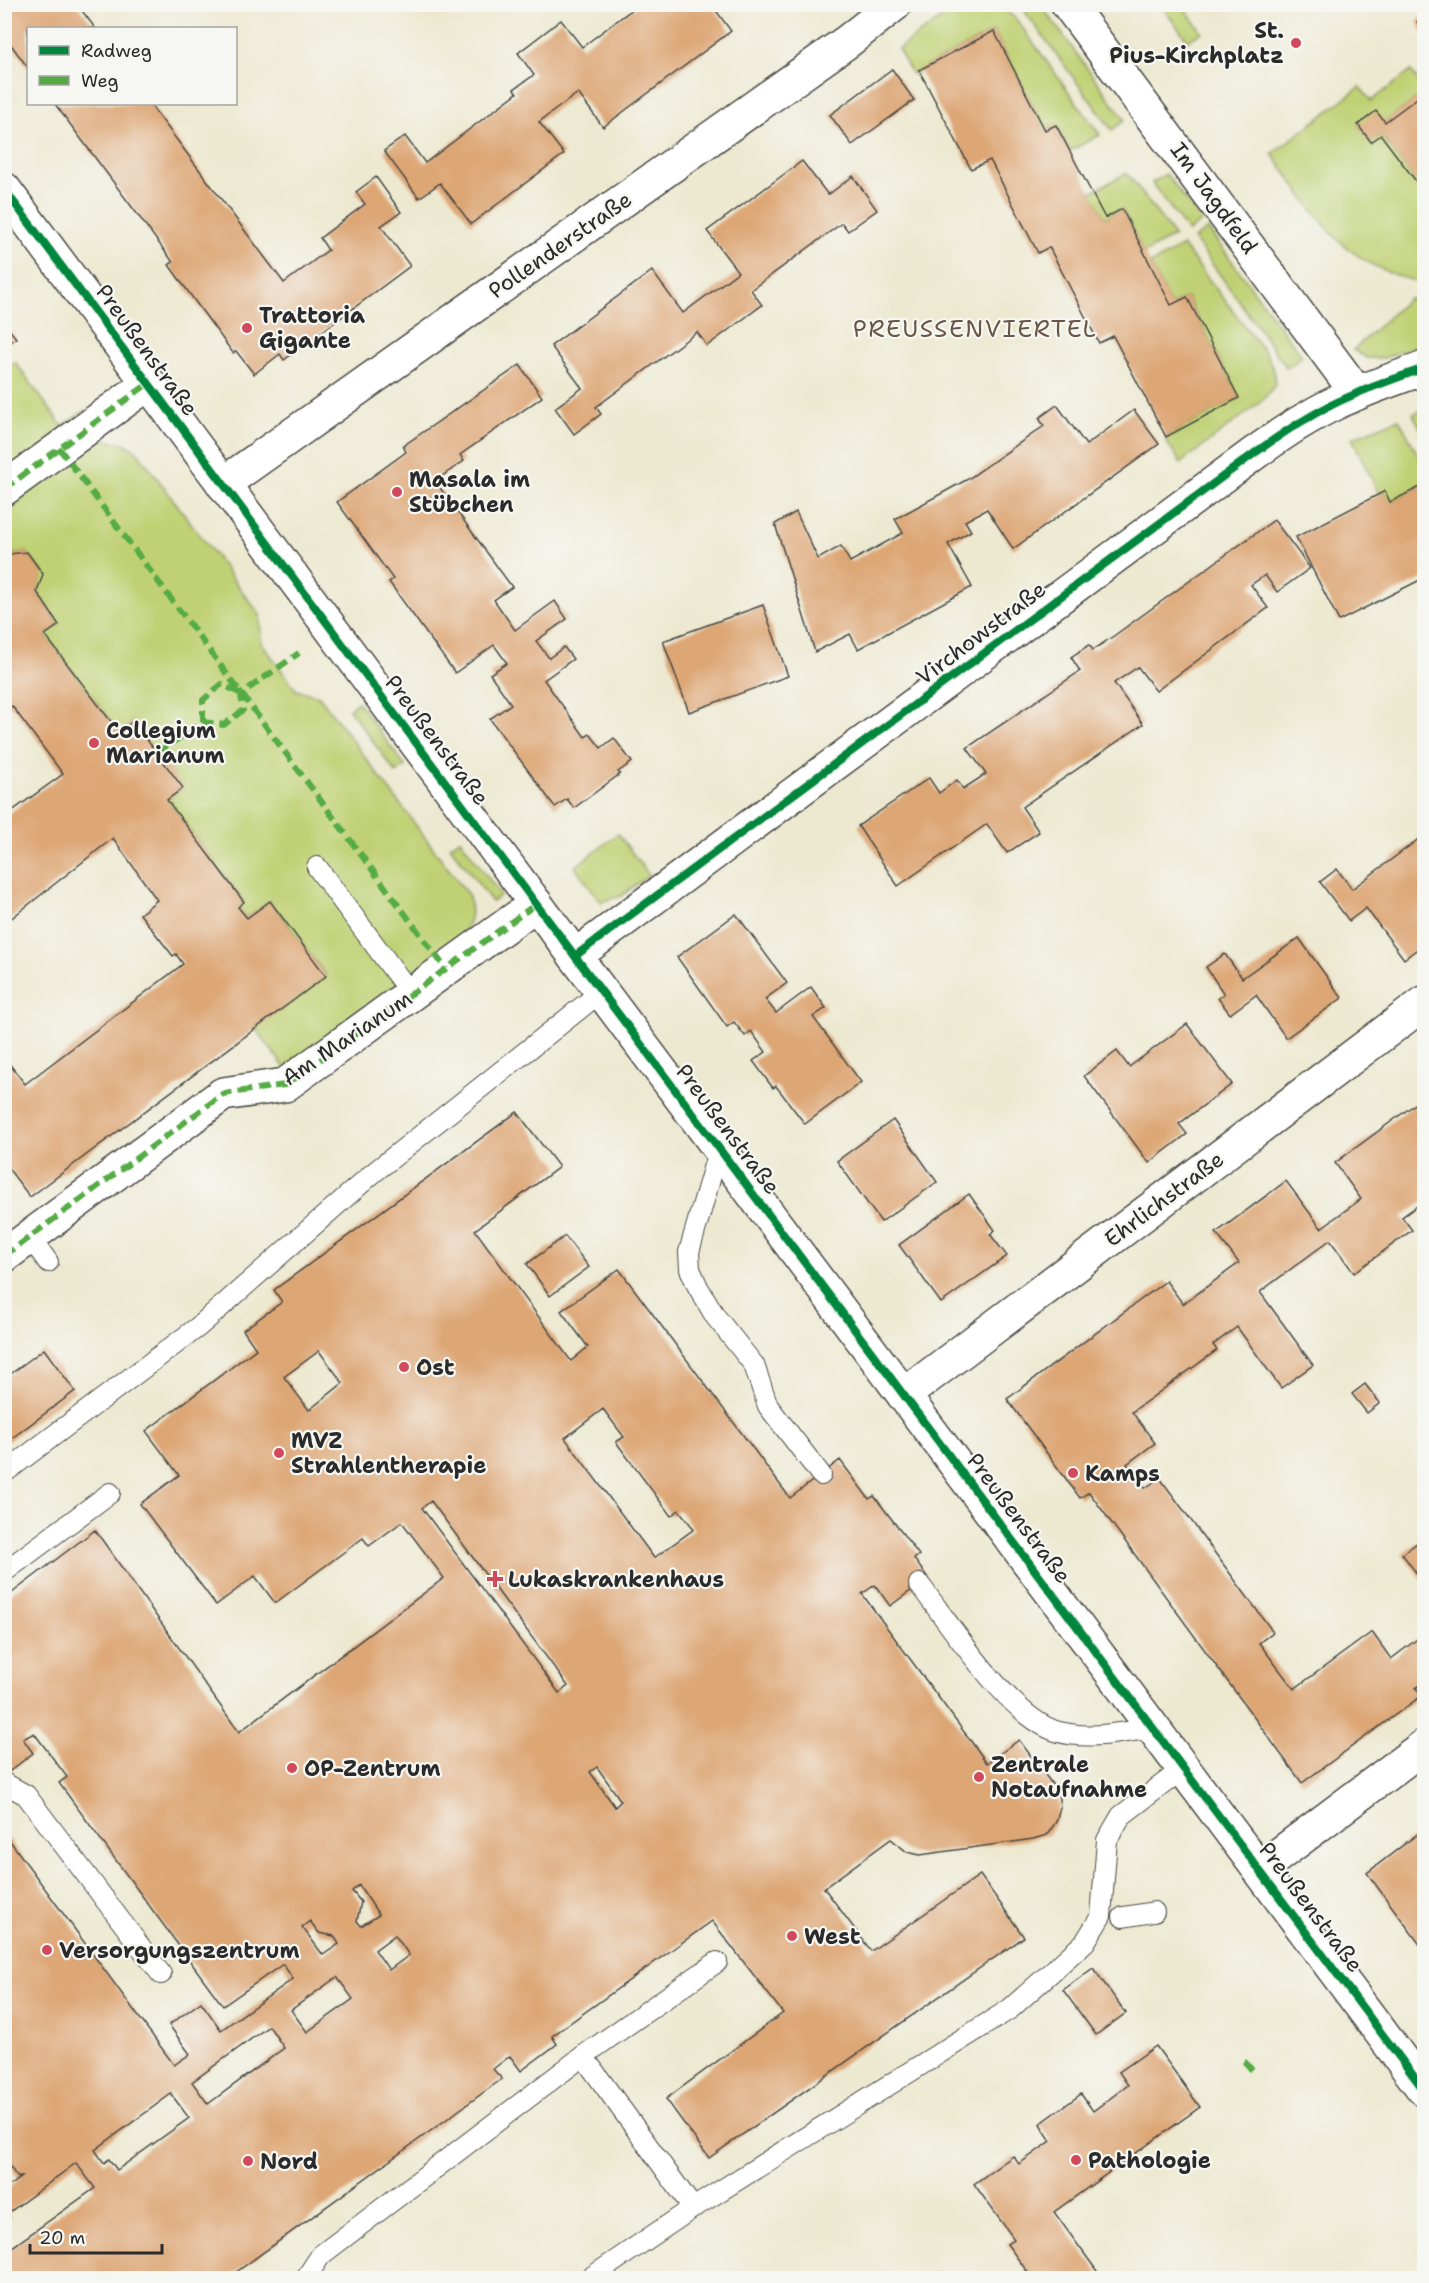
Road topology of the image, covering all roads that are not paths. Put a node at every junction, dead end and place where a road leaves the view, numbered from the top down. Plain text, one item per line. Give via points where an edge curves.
1 (895, 4) edge
2 (1068, 4) edge
3 (4, 189) edge
4 (1425, 368) edge
5 (149, 383) junction
6 (1357, 393) junction
7 (223, 484) junction
8 (4, 489) edge
9 (317, 867) dead end
10 (536, 904) junction
11 (575, 956) junction
12 (602, 991) junction
13 (411, 994) junction
14 (1425, 1003) edge
15 (719, 1148) junction
16 (28, 1252) edge
17 (904, 1395) junction
18 (4, 1473) edge
19 (821, 1475) dead end
20 (110, 1493) dead end
21 (4, 1572) edge
22 (919, 1584) dead end
23 (1154, 1728) junction
24 (1425, 1746) edge
25 (1184, 1767) junction
26 (4, 1783) edge
27 (1260, 1869) junction
28 (1154, 1912) dead end
29 (1123, 1917) dead end
30 (717, 1962) dead end
31 (160, 1974) dead end
32 (583, 2056) junction
33 (1425, 2090) edge
34 (693, 2208) junction
35 (307, 2278) edge
36 (590, 2278) edge

1 - 7 street, Pollenderstraße
2 - 6 street, Im Jagdfeld
3 - 5 street, Preußenstraße
4 - 6 street, Virchowstraße
5 - 7 street, Preußenstraße
5 - 8 street
6 - 11 street, Virchowstraße via 1306,418 1256,452
7 - 10 street, Preußenstraße
9 - 13 lane
10 - 11 street, Preußenstraße
10 - 13 street, Am Marianum
11 - 12 street, Preußenstraße
12 - 15 street, Preußenstraße
12 - 18 lane via 372,1174 198,1327
13 - 16 street, Am Marianum via 285,1085 223,1094
14 - 17 street, Ehrlichstraße
15 - 17 street, Preußenstraße
15 - 19 lane via 689,1252 690,1269 715,1316 754,1365 768,1406
17 - 23 street, Preußenstraße
20 - 21 lane
22 - 23 lane via 1002,1693 1032,1719 1057,1732 1087,1736
23 - 25 street, Preußenstraße
24 - 27 street
25 - 27 street, Preußenstraße
25 - 34 lane via 1121,1816 1107,1840 1101,1916 1085,1942 1052,1973 1010,2009
26 - 31 lane via 26,1795
27 - 33 street, Preußenstraße
28 - 29 lane
30 - 32 lane
32 - 34 lane
32 - 35 lane via 321,2255
34 - 36 lane

